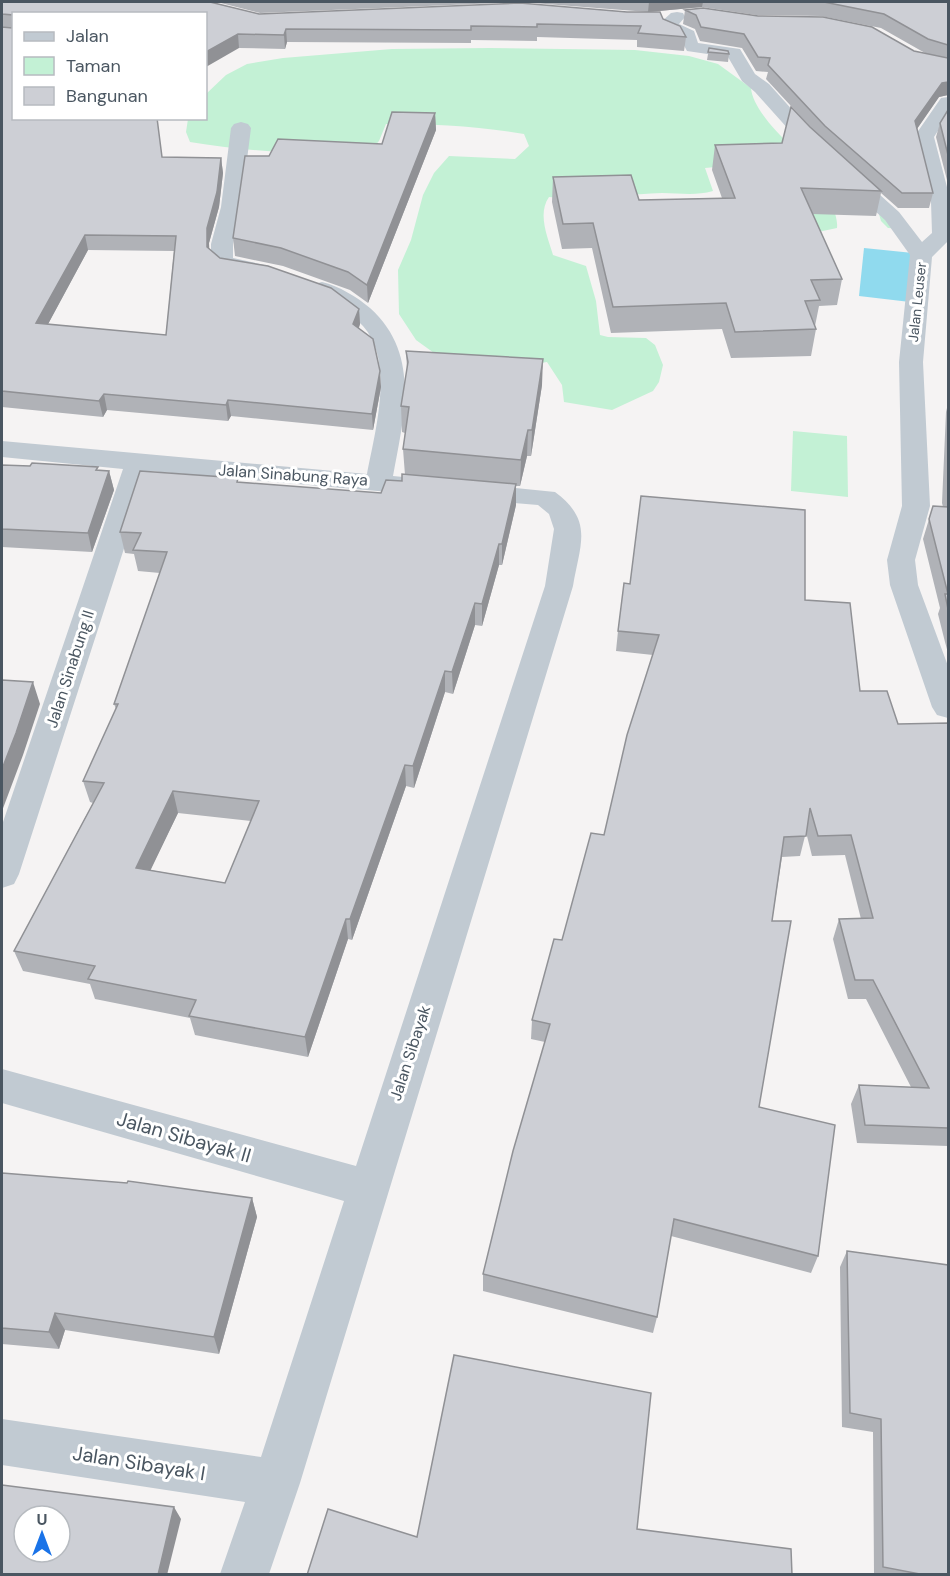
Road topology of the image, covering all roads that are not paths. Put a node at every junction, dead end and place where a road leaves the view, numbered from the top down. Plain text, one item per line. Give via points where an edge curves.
1 (648, 20) edge
2 (945, 92) edge
3 (241, 128) dead end
4 (921, 255) junction
5 (2, 449) edge
6 (138, 464) junction
7 (379, 481) junction
8 (568, 529) joint
9 (32, 690) edge
10 (63, 690) junction
11 (948, 707) edge
12 (2, 874) edge
13 (2, 1086) edge
14 (367, 1188) junction
15 (2, 1442) edge
16 (276, 1483) junction
17 (244, 1575) edge

1 - 4 street, Jalan Leuser via 686,13 668,24 687,35 693,47 734,53 748,76 814,146 892,216
2 - 4 street via 924,137 941,202 943,236
3 - 7 street via 222,261 294,279 340,297 374,321 385,341 395,387
4 - 11 street, Jalan Leuser via 911,362 916,506 902,569 904,585
5 - 6 street, Jalan Sinabung Raya
6 - 7 street, Jalan Sinabung Raya
6 - 10 street, Jalan Sinabung II
7 - 8 street, Jalan Sinabung Raya via 545,498 561,510
8 - 14 street, Jalan Sibayak via 559,586
9 - 10 street
10 - 12 street, Jalan Sinabung II
13 - 14 street, Jalan Sibayak II
14 - 16 street, Jalan Sibayak
15 - 16 street, Jalan Sibayak I
16 - 17 street, Jalan Sibayak

